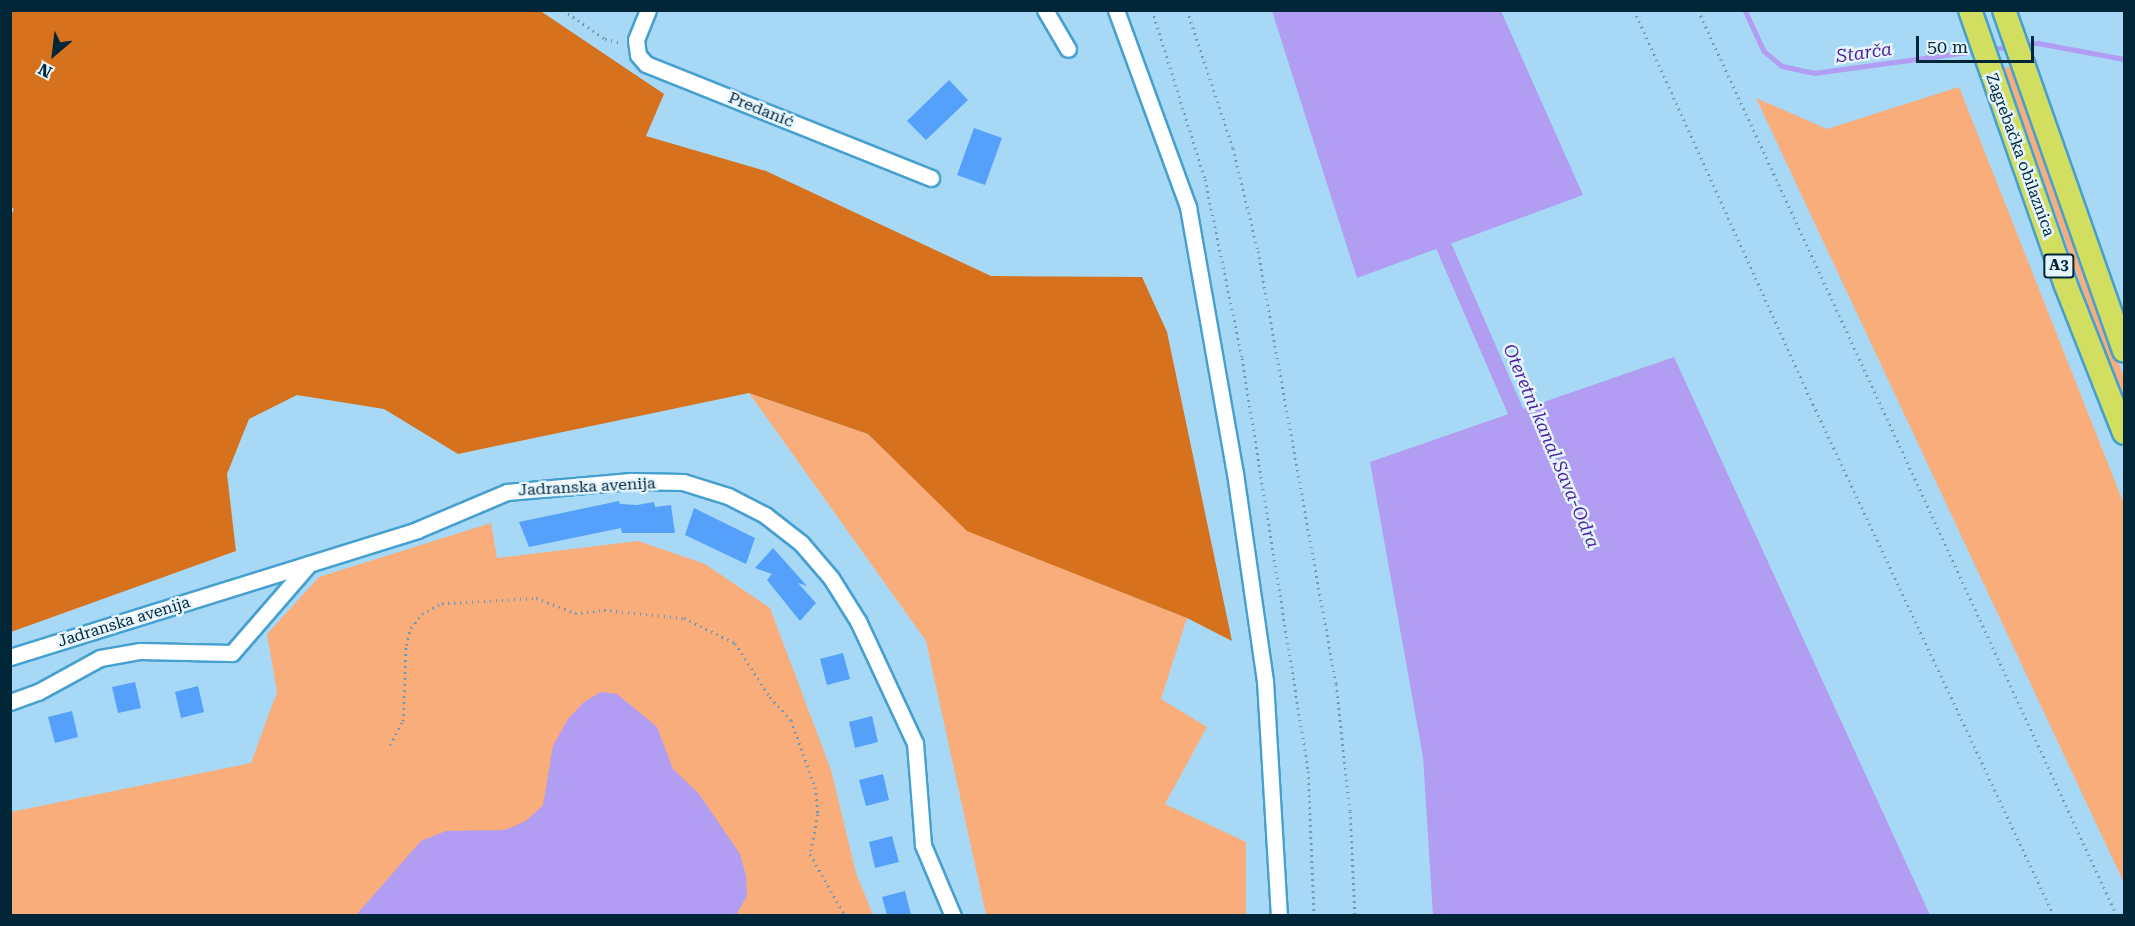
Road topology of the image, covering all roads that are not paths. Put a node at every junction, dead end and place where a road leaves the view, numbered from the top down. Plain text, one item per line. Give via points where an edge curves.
1 (648, 10) edge
2 (1045, 10) edge
3 (1116, 10) edge
4 (2004, 12) edge
5 (1972, 18) edge
6 (1068, 49) dead end
7 (931, 178) dead end
8 (2124, 350) edge
9 (2124, 433) edge
10 (309, 564) junction
11 (10, 657) edge
12 (10, 702) edge
13 (953, 915) edge
14 (1279, 915) edge

1 - 7 street, Predanić via 636,40 638,55 646,64
2 - 6 street
3 - 14 street via 1190,217 1265,681
4 - 8 highway, Zagrebačka obilaznica / A3 via 2027,86
5 - 9 highway, Zagrebačka obilaznica / A3
10 - 11 street, Jadranska avenija
10 - 12 street via 232,653 140,651 100,658 38,692
10 - 13 street, Jadranska avenija via 417,530 507,492 631,481 683,482 728,496 765,515 801,543 831,578 858,621 915,743 923,845

